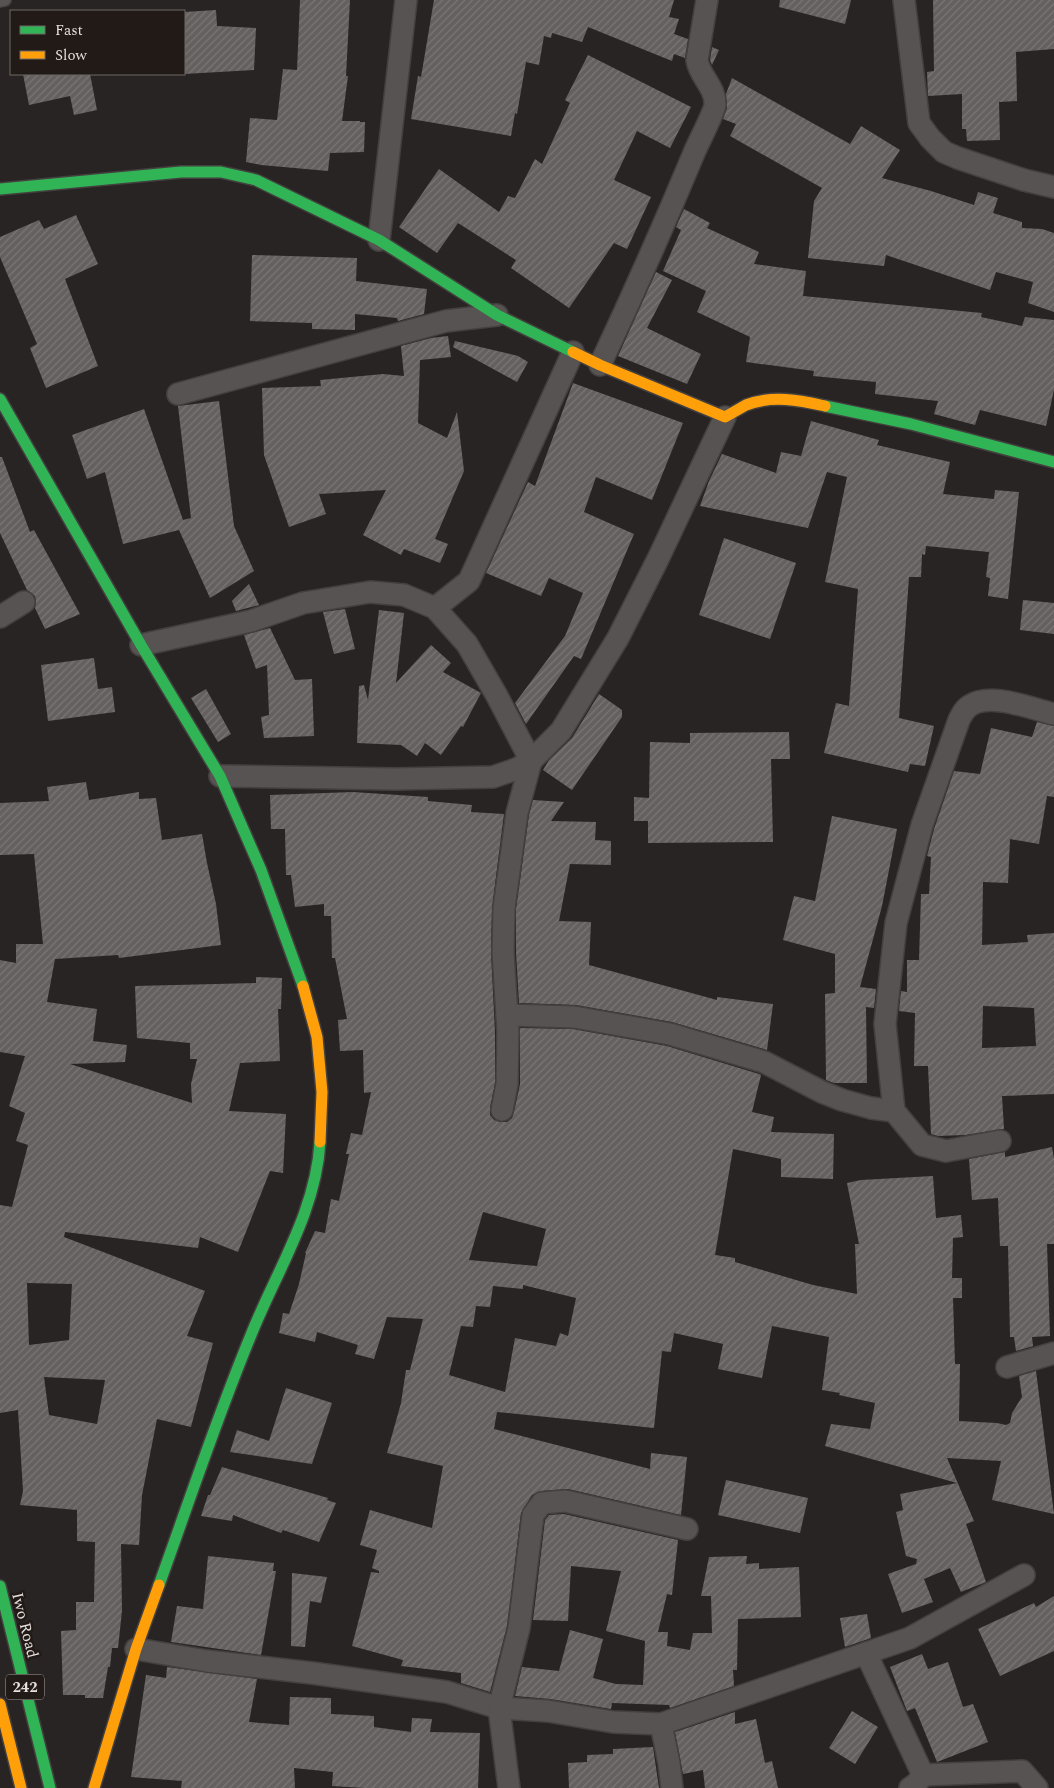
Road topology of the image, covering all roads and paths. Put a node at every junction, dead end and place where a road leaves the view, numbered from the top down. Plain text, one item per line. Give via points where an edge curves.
1 (4, 0) edge
2 (406, 0) edge
3 (707, 0) edge
4 (904, 0) edge
5 (0, 1) edge
6 (1054, 187) edge
7 (0, 189) edge
8 (379, 240) junction
9 (497, 315) junction
10 (573, 352) junction
11 (600, 365) junction
12 (178, 394) dead end
13 (0, 399) edge
14 (725, 416) junction
15 (1054, 462) edge
16 (24, 602) dead end
17 (436, 608) junction
18 (0, 617) edge
19 (141, 645) junction
20 (1054, 714) edge
21 (531, 761) junction
22 (220, 776) junction
23 (507, 1015) junction
24 (502, 1110) dead end
25 (894, 1111) junction
26 (1000, 1141) dead end
27 (1054, 1353) edge
28 (1007, 1367) dead end
29 (687, 1529) dead end
30 (1024, 1575) dead end
31 (0, 1586) edge
32 (136, 1649) junction
33 (866, 1653) junction
34 (0, 1704) edge
35 (499, 1708) junction
36 (661, 1724) junction
37 (916, 1782) edge
38 (1054, 1785) edge
39 (21, 1788) edge
40 (50, 1788) edge
41 (94, 1788) edge
42 (509, 1788) edge
43 (672, 1788) edge
44 (1037, 1788) edge
45 (1047, 1788) edge

1 - 5 lane
2 - 8 street
3 - 11 street via 697,60 713,92 714,110
4 - 6 street via 919,123 930,138 944,152 958,158
7 - 8 street via 181,172 221,172 256,180
8 - 9 street
9 - 10 street
9 - 12 street via 446,321
10 - 11 street
10 - 17 street via 469,581
11 - 14 street
13 - 19 street
14 - 15 street via 768,400 793,399 911,424
14 - 21 street via 618,638 561,731
16 - 18 street
17 - 19 street via 404,595 370,592 303,603 251,621
17 - 21 street via 466,644
19 - 22 street
20 - 25 street via 1001,701 982,701 967,707 959,720 922,825 896,924 885,1024
21 - 22 street via 493,777
21 - 23 street via 517,813 504,908
22 - 32 street via 264,878 300,974 317,1037 322,1092 319,1155 305,1215 251,1334
23 - 24 street via 507,1084
23 - 25 street via 574,1017 670,1034 764,1062 842,1100
25 - 26 street via 922,1145 946,1151
27 - 28 street
29 - 35 street via 565,1501 542,1503 533,1515 519,1628
30 - 33 street via 910,1638
31 - 40 street, Iwo Road / 242
32 - 35 street via 447,1692
32 - 41 street
33 - 36 street
33 - 37 street
34 - 39 street via 12,1770
35 - 36 street via 548,1711 613,1722
35 - 42 street
36 - 43 street
37 - 44 street via 1022,1771
38 - 45 street

